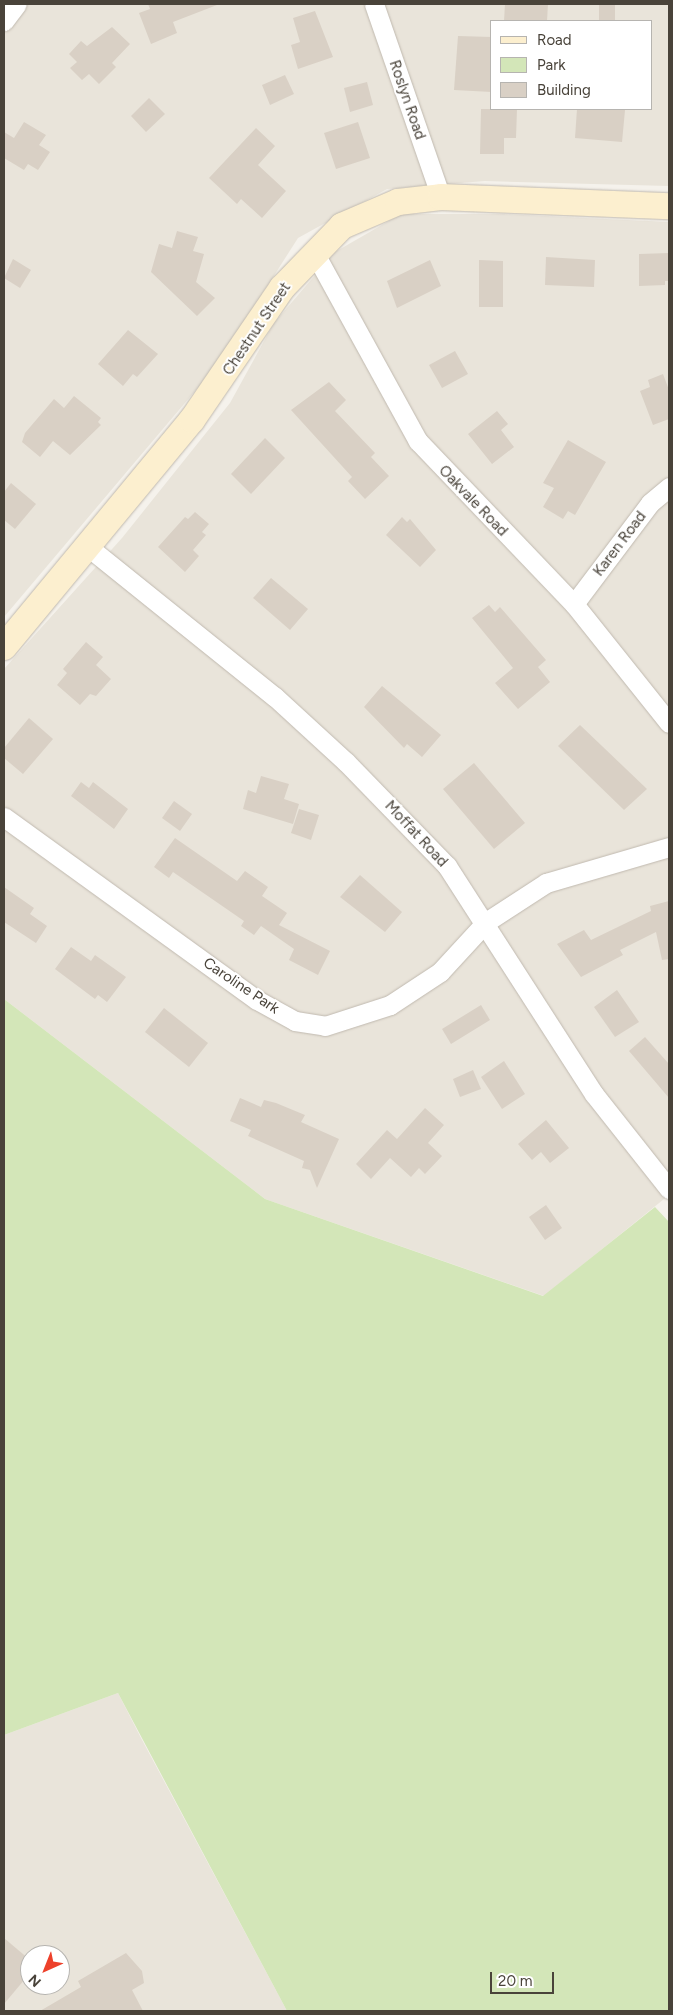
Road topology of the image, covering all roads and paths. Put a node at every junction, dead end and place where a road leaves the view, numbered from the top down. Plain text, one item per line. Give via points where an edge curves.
1 (17, 4) edge
2 (374, 4) edge
3 (4, 21) edge
4 (441, 197) junction
5 (669, 206) edge
6 (314, 252) junction
7 (669, 487) edge
8 (87, 546) junction
9 (574, 604) junction
10 (4, 648) edge
11 (669, 723) edge
12 (4, 817) edge
13 (669, 847) edge
14 (486, 922) junction
15 (669, 1188) edge

1 - 3 street
2 - 4 street, Roslyn Road
4 - 5 main road, Chestnut Street
4 - 6 main road, Chestnut Street via 398,202 364,214 342,226
6 - 8 main road, Chestnut Street via 282,288 192,420
6 - 9 street, Oakvale Road via 392,400 418,441
7 - 9 street, Karen Road via 650,504
8 - 10 main road, Chestnut Street
8 - 14 street, Moffat Road via 211,643 346,762 447,866
9 - 11 street, Oakvale Road
12 - 14 street, Caroline Park via 257,1000 295,1021 325,1026 390,1006 440,972
13 - 14 street, Caroline Park via 546,883
14 - 15 street, Moffat Road via 523,988 594,1094

